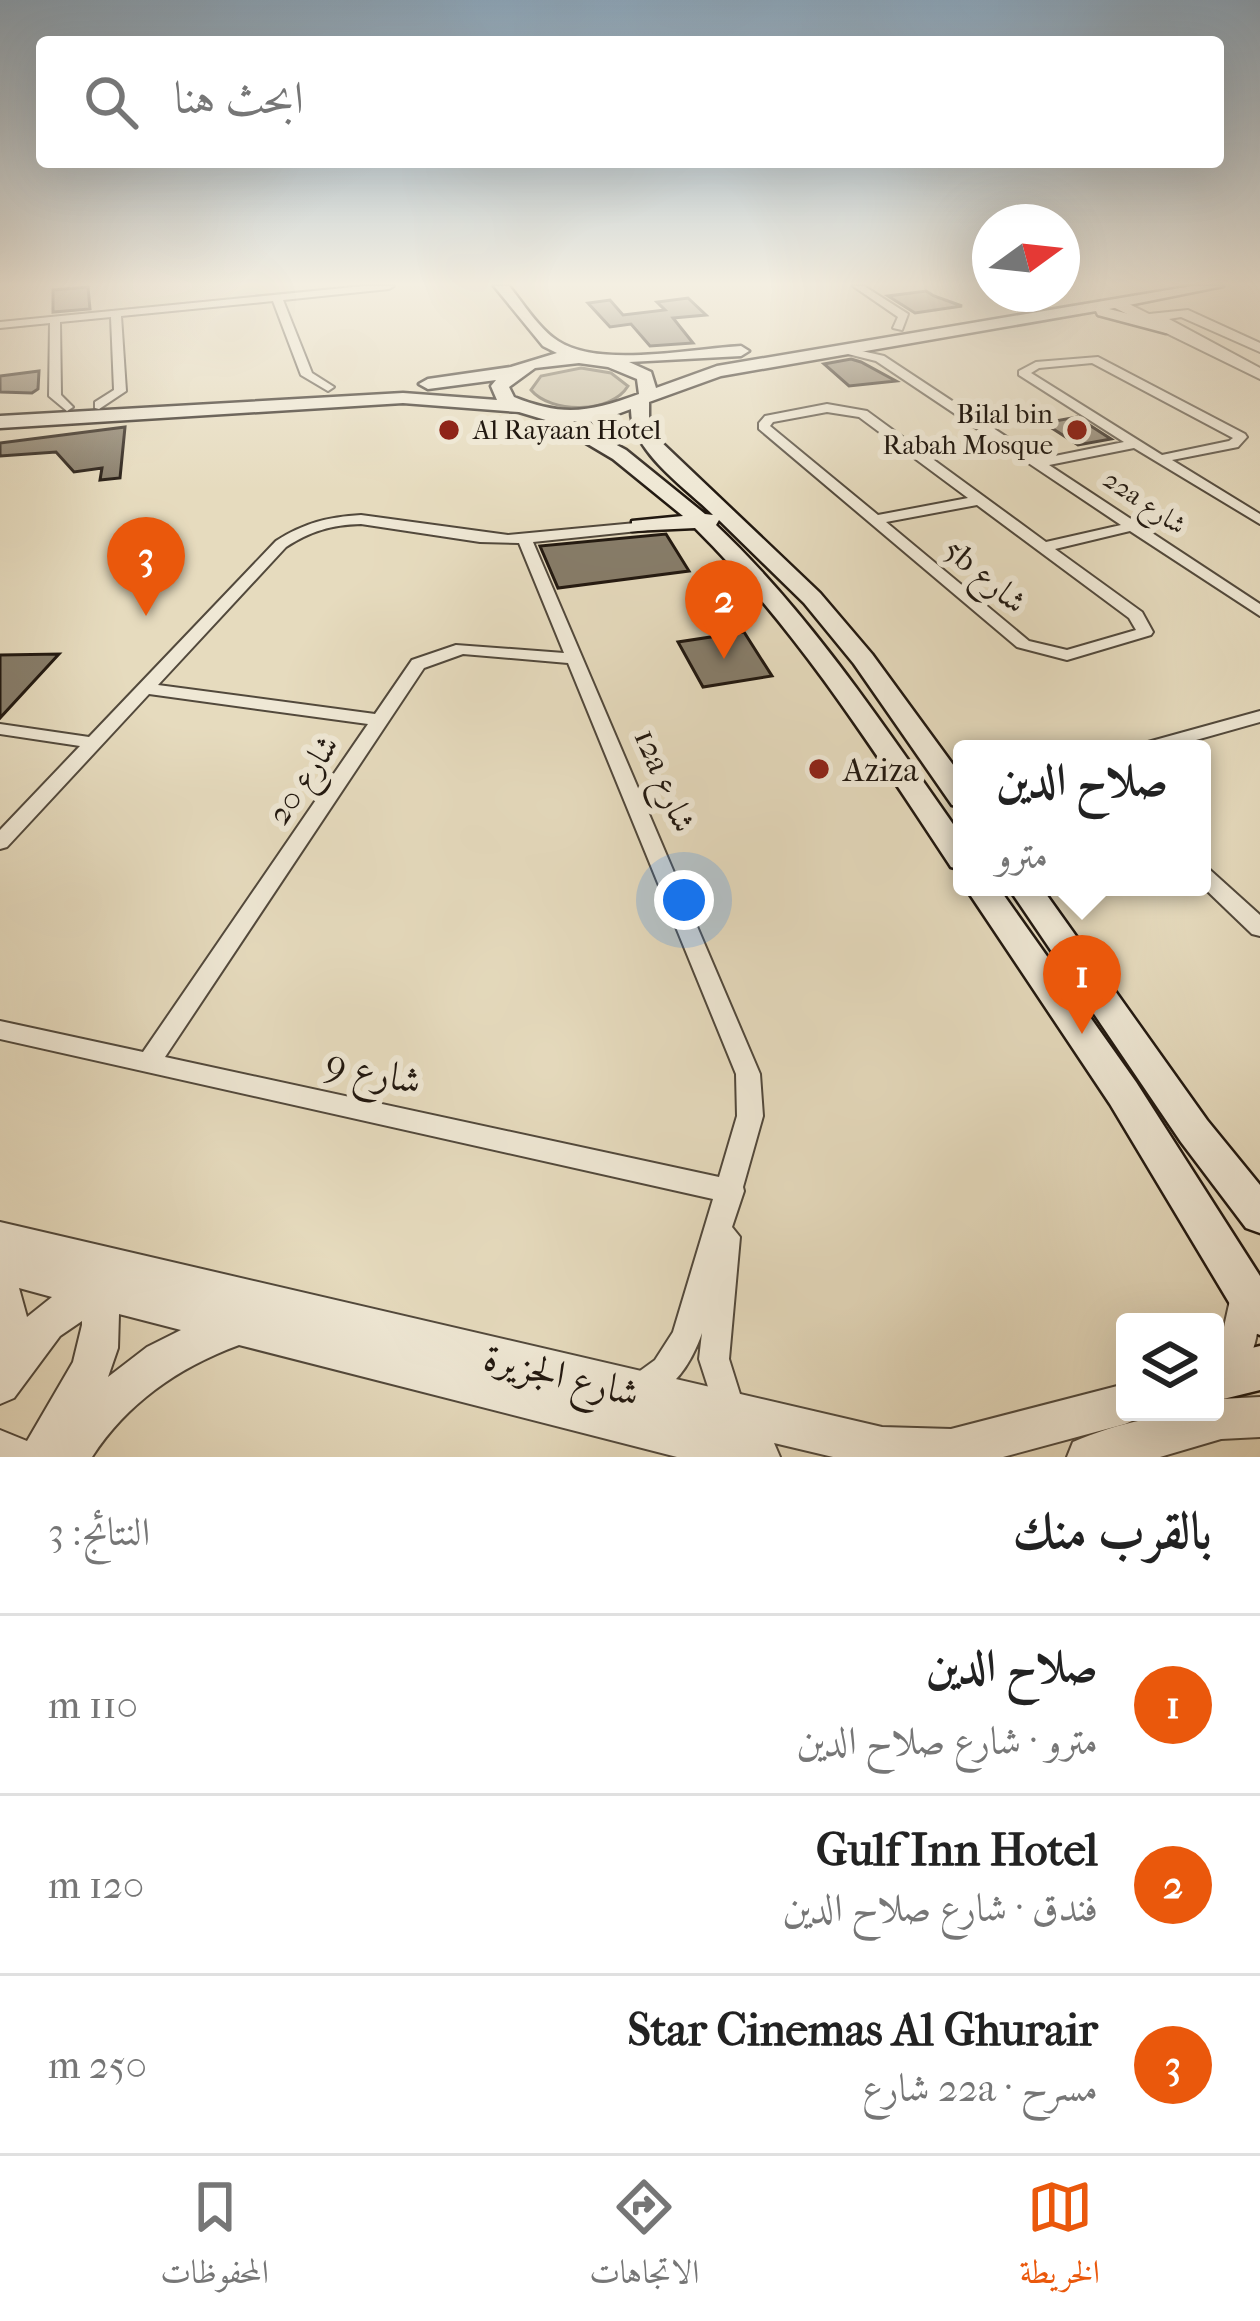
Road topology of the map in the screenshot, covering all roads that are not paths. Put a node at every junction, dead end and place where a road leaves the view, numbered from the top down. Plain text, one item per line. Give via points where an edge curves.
1 (55, 354) edge
2 (118, 354) edge
3 (299, 354) edge
4 (530, 354) edge
5 (575, 354) edge
6 (673, 354) edge
7 (821, 354) edge
8 (886, 354) edge
9 (1220, 354) edge
10 (587, 359) junction
11 (515, 371) junction
12 (1260, 374) edge
13 (328, 387) junction
14 (644, 398) junction
15 (304, 403) junction
16 (99, 405) junction
17 (67, 406) junction
18 (516, 407) junction
19 (0, 409) edge
20 (543, 415) junction
21 (0, 422) edge
22 (1136, 444) junction
23 (1233, 444) junction
24 (1256, 447) dead end
25 (1160, 458) junction
26 (1039, 464) junction
27 (658, 481) junction
28 (980, 500) junction
29 (696, 518) junction
30 (874, 520) junction
31 (1260, 520) edge
32 (640, 526) joint
33 (1133, 526) junction
34 (524, 538) junction
35 (1044, 547) junction
36 (803, 588) junction
37 (1260, 611) edge
38 (576, 659) junction
39 (148, 689) junction
40 (1260, 716) edge
41 (377, 720) junction
42 (0, 729) edge
43 (1175, 740) edge
44 (95, 743) junction
45 (952, 771) edge
46 (0, 842) edge
47 (953, 847) edge
48 (1211, 882) edge
49 (987, 896) edge
50 (1030, 896) edge
51 (1260, 928) edge
52 (0, 1030) edge
53 (148, 1063) junction
54 (731, 1191) junction
55 (1260, 1215) edge
56 (0, 1239) edge
57 (0, 1266) edge
58 (82, 1272) junction
59 (0, 1286) edge
60 (1253, 1303) edge
61 (237, 1327) junction
62 (0, 1348) edge
63 (1224, 1362) edge
64 (1260, 1368) edge
65 (1224, 1374) edge
66 (0, 1384) edge
67 (634, 1392) junction
68 (1116, 1407) edge
69 (733, 1416) junction
70 (1260, 1417) edge
71 (0, 1451) edge
72 (14, 1457) edge
73 (40, 1457) edge
74 (67, 1457) edge
75 (759, 1457) edge
76 (1088, 1457) edge

1 - 17 street via 55,396
2 - 16 street via 120,391
3 - 13 street via 307,375
4 - 11 main road
5 - 10 main road
6 - 10 main road
7 - 14 main road via 699,375
8 - 26 street, 22a شارع
9 - 12 street
10 - 11 main road
10 - 14 main road via 645,376
11 - 13 main road
11 - 18 main road via 501,393
13 - 16 main road
14 - 20 main road via 596,416
14 - 36 main road via 642,426 659,452
15 - 18 main road via 428,398
15 - 21 main road
15 - 27 main road via 495,414 563,435
16 - 17 main road
17 - 19 main road
18 - 20 main road
20 - 27 main road
22 - 23 street via 1023,373 1094,359 1238,434
22 - 25 street
22 - 26 street
23 - 24 street
23 - 25 street
25 - 31 street
26 - 33 street, 22a شارع
27 - 29 main road
28 - 30 street, 5b شارع
28 - 30 street, 5b شارع via 858,411 827,408 763,423
28 - 35 street, 5b شارع
29 - 32 main road
29 - 36 main road via 721,524 778,578
29 - 47 main road via 813,650
30 - 35 street, 5b شارع via 1032,649 1078,654 1145,632 1136,615
32 - 34 street
33 - 35 street, 5b شارع
33 - 37 street, 22a شارع
34 - 38 street, 12a شارع
34 - 39 street via 353,520 303,529
36 - 45 main road
38 - 41 street, شارع 20 via 446,651 409,673
38 - 54 street, 12a شارع via 743,1054 750,1116
39 - 41 street
39 - 44 street
40 - 43 street
41 - 53 street, شارع 20
42 - 44 street
44 - 46 street
48 - 51 street
49 - 60 main road
50 - 55 main road
52 - 53 street, شارع 9
53 - 54 street, شارع 9
54 - 67 street, 12a شارع via 678,1355
54 - 69 street, 12a شارع via 714,1360
56 - 58 street, شارع الجزيرة
57 - 58 street, شارع الجزيرة
58 - 61 street, شارع الجزيرة
58 - 66 street
58 - 67 street, شارع الجزيرة via 372,1328
58 - 73 street via 103,1311 102,1338
59 - 62 street via 8,1315
60 - 63 street
61 - 74 street via 133,1379
61 - 75 street, شارع الجزيرة
64 - 65 main road
67 - 69 street, شارع الجزيرة
68 - 69 street, شارع الجزيرة via 982,1444 918,1451
70 - 76 street via 1221,1419
71 - 72 street

